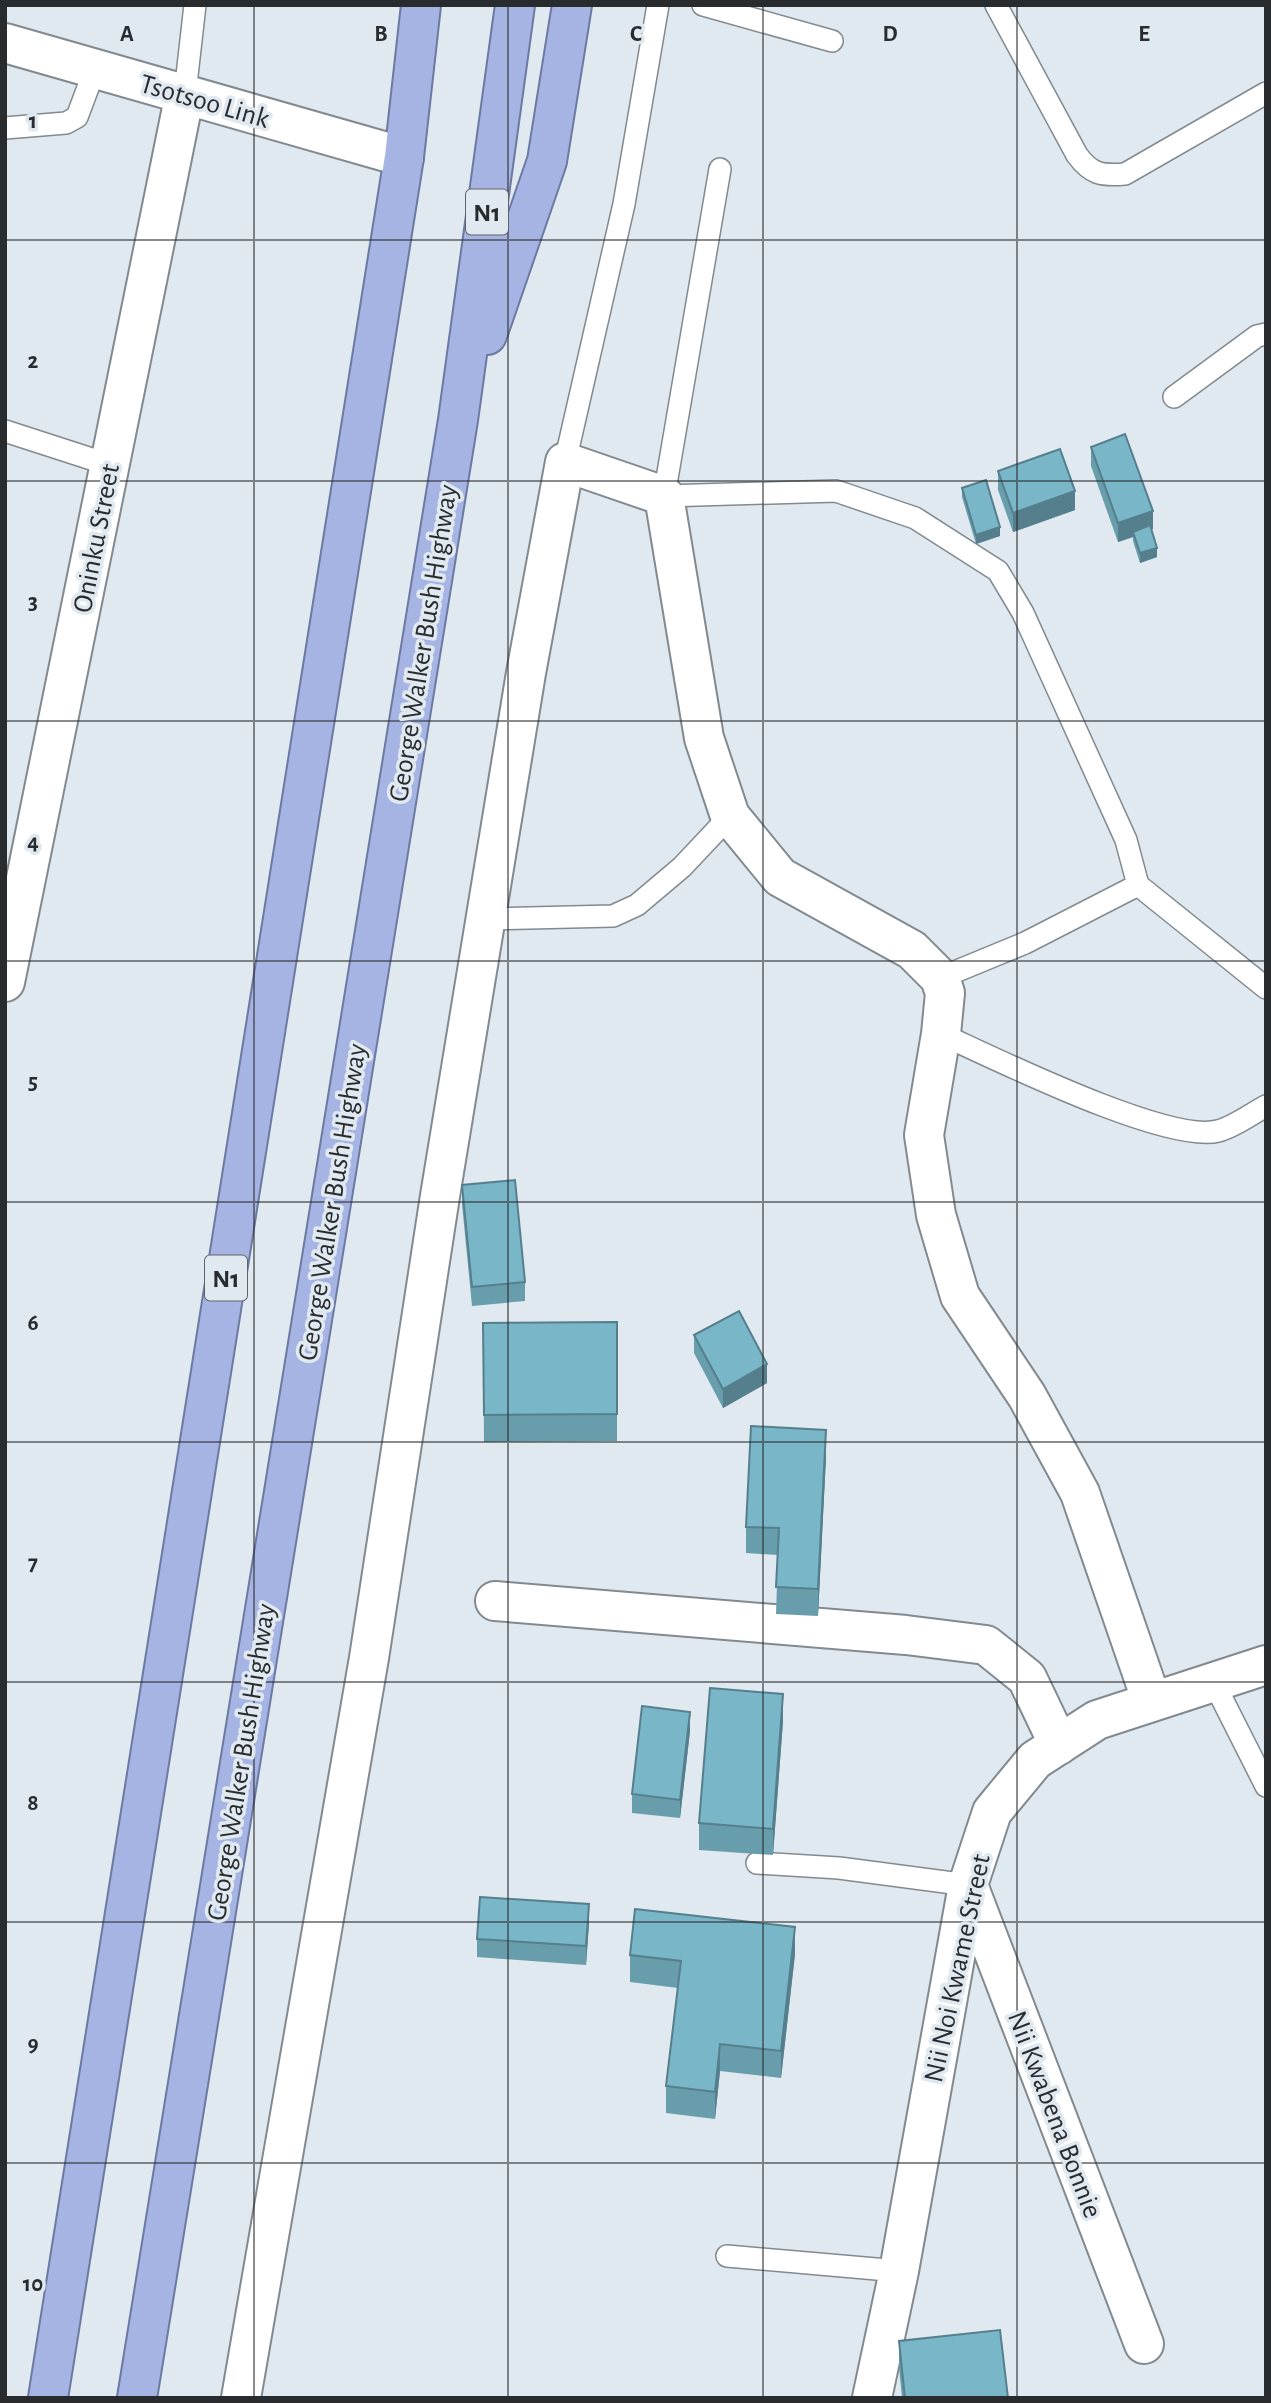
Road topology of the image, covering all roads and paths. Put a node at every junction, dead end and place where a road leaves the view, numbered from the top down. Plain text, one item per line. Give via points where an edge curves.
1 (195, 5) edge
2 (421, 5) edge
3 (515, 5) edge
4 (572, 5) edge
5 (658, 5) edge
6 (703, 5) edge
7 (996, 5) edge
8 (832, 41) dead end
9 (5, 43) edge
10 (95, 69) junction
11 (185, 93) junction
12 (1266, 93) edge
13 (5, 128) edge
14 (404, 158) junction
15 (720, 169) dead end
16 (1266, 334) edge
17 (1174, 397) dead end
18 (458, 419) junction
19 (5, 430) edge
20 (565, 462) junction
21 (110, 465) junction
22 (664, 496) junction
23 (730, 816) junction
24 (1138, 885) junction
25 (488, 919) junction
26 (940, 978) junction
27 (5, 982) edge
28 (1266, 988) edge
29 (941, 1034) junction
30 (1266, 1106) edge
31 (495, 1601) dead end
32 (1266, 1665) edge
33 (1214, 1683) junction
34 (1152, 1702) junction
35 (1059, 1745) junction
36 (1266, 1786) edge
37 (757, 1863) dead end
38 (968, 1885) junction
39 (727, 2256) dead end
40 (899, 2271) junction
41 (1144, 2344) dead end
42 (48, 2398) edge
43 (136, 2398) edge
44 (241, 2398) edge
45 (873, 2398) edge

1 - 11 lane
2 - 14 highway, N1
3 - 18 highway, George Walker Bush Highway / N1
4 - 18 highway via 547,160
5 - 20 lane via 624,204
6 - 8 lane
7 - 12 lane via 1077,155 1088,170 1102,176 1125,174
9 - 10 street, Tsotsoo Link
10 - 11 street, Tsotsoo Link
10 - 13 lane via 77,117 66,123
11 - 14 street, Tsotsoo Link
11 - 21 street, Oninku Street
14 - 42 highway, N1
15 - 22 lane
16 - 17 lane
18 - 43 highway, George Walker Bush Highway / N1
19 - 21 lane
20 - 22 street
20 - 25 street
21 - 27 street, Oninku Street
22 - 23 street via 704,738
22 - 24 lane via 835,491 915,518 998,571 1023,613 1120,828
23 - 25 lane via 682,867 637,905 613,916
23 - 26 street via 780,877 912,950
24 - 26 lane via 1025,943
24 - 28 lane
25 - 44 street via 369,1658
26 - 29 street via 945,993
29 - 30 lane via 1102,1105 1192,1132 1219,1131
29 - 34 street via 923,1135 936,1215 960,1296 1027,1396 1080,1493
31 - 35 street via 986,1645 1027,1678
32 - 33 street, Nii Noi Kwame Street
33 - 34 street, Nii Noi Kwame Street
33 - 36 lane
34 - 35 street, Nii Noi Kwame Street via 1097,1720
35 - 38 street, Nii Noi Kwame Street via 1035,1760 992,1812
37 - 38 lane via 839,1868
38 - 40 street, Nii Noi Kwame Street
38 - 41 street, Nii Kwabena Bonnie
39 - 40 lane
40 - 45 street, Nii Noi Kwame Street

